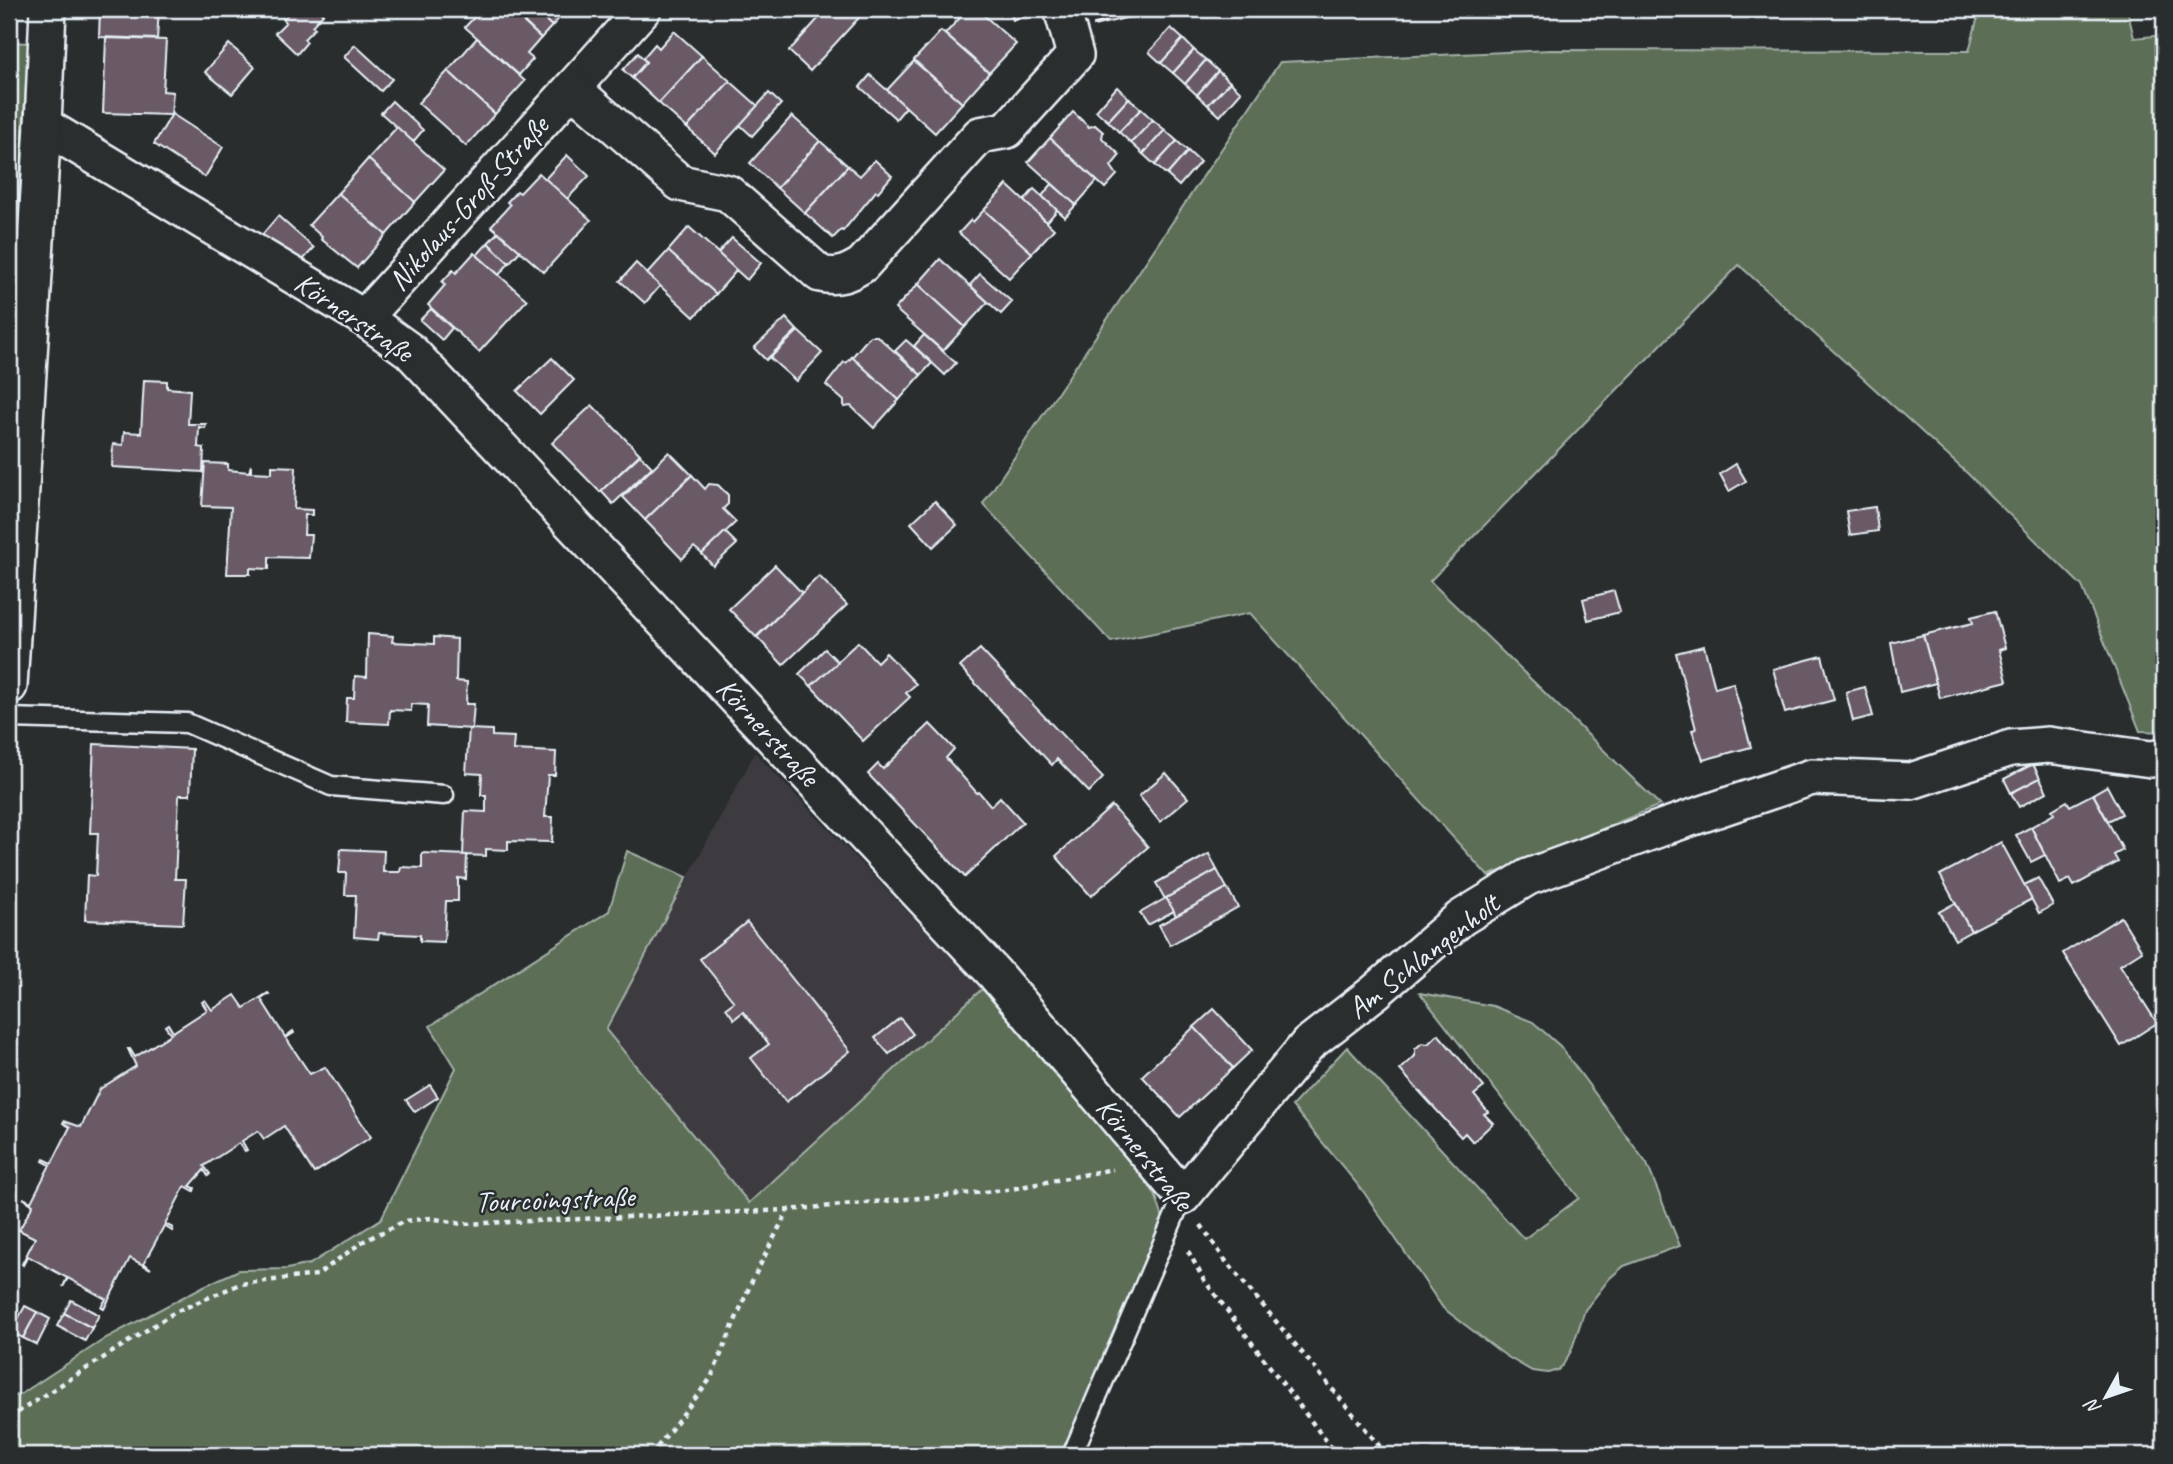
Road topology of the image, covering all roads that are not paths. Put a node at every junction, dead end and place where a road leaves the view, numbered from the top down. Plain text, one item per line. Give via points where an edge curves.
1 (48, 9) edge
2 (643, 9) edge
3 (1062, 9) edge
4 (572, 88) junction
5 (43, 125) junction
6 (364, 318) junction
7 (9, 686) edge
8 (9, 718) edge
9 (2164, 757) edge
10 (444, 795) dead end
11 (1183, 1196) junction
12 (1072, 1455) edge

1 - 5 street
2 - 4 street, Nikolaus-Groß-Straße
3 - 4 street, Nikolaus-Groß-Straße via 1075,55 1007,130 980,135 862,265 846,275 820,274 728,193 680,183
4 - 6 street, Nikolaus-Groß-Straße
5 - 6 street, Körnerstraße
5 - 7 street
6 - 11 street, Körnerstraße via 410,351 994,973
8 - 10 lane via 187,723 331,786
9 - 11 street, Am Schlangenholt via 2048,745 2011,748 1911,781 1812,778 1528,877 1461,918 1308,1044
11 - 12 lane, Am Schlangenholt

